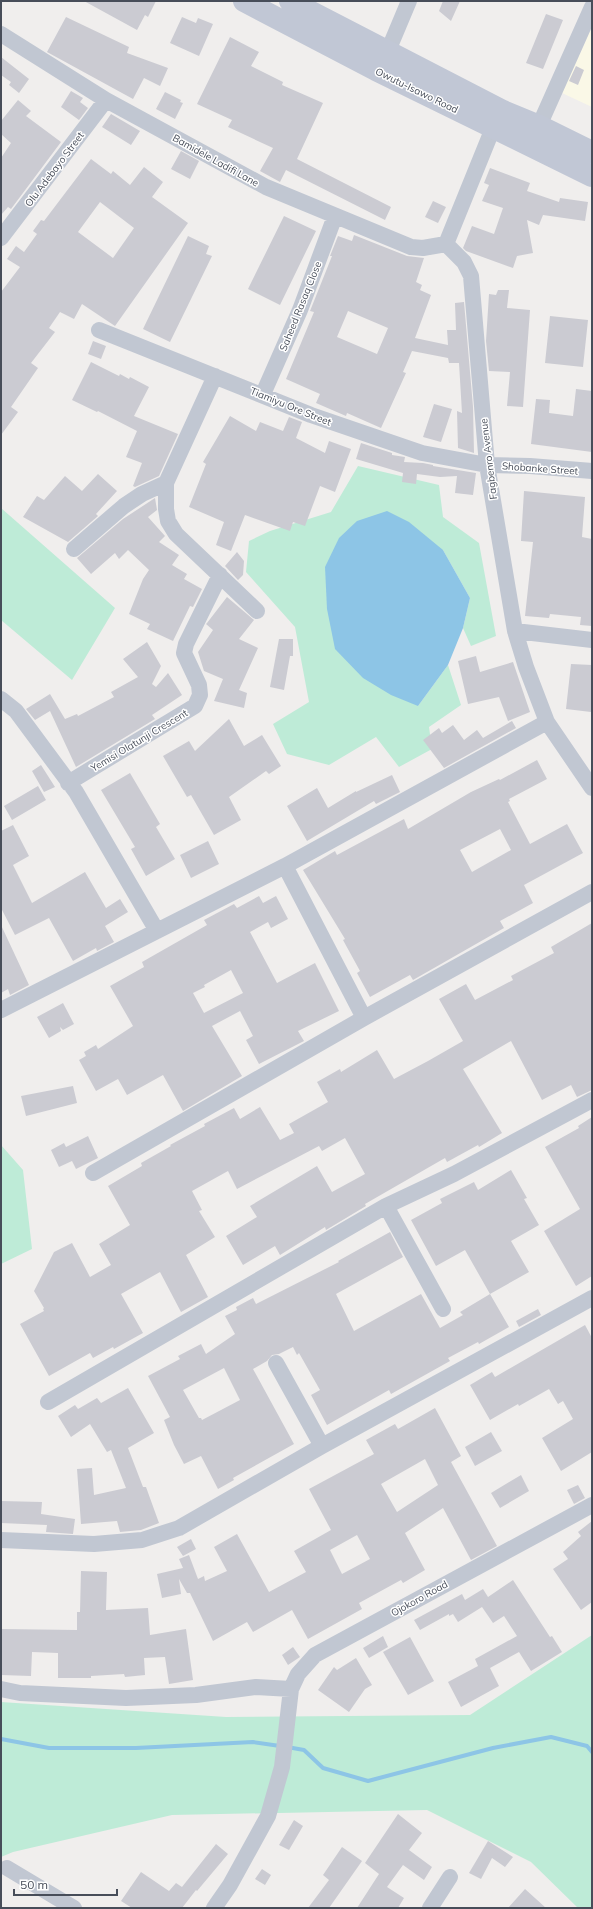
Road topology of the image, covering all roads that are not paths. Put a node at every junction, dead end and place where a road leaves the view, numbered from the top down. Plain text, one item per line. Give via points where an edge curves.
1 (244, 1) edge
2 (290, 1) edge
3 (409, 1) edge
4 (592, 7) edge
5 (1, 34) edge
6 (388, 51) junction
7 (106, 100) junction
8 (539, 126) junction
9 (493, 128) junction
10 (592, 152) edge
11 (592, 176) edge
12 (335, 216) junction
13 (1, 238) edge
14 (446, 244) junction
15 (99, 330) dead end
16 (215, 376) junction
17 (263, 394) junction
18 (487, 465) junction
19 (592, 471) edge
20 (166, 483) junction
21 (74, 549) dead end
22 (220, 575) junction
23 (257, 611) dead end
24 (515, 631) junction
25 (592, 640) edge
26 (1, 699) edge
27 (547, 722) junction
28 (68, 783) junction
29 (592, 788) edge
30 (285, 866) junction
31 (592, 892) edge
32 (157, 931) junction
33 (1, 1010) edge
34 (364, 1018) junction
35 (592, 1100) edge
36 (93, 1173) dead end
37 (386, 1206) junction
38 (592, 1298) edge
39 (443, 1310) dead end
40 (276, 1363) dead end
41 (48, 1402) dead end
42 (322, 1446) junction
43 (592, 1505) edge
44 (1, 1540) edge
45 (1, 1689) edge
46 (291, 1689) junction
47 (7, 1868) dead end
48 (450, 1877) dead end
49 (74, 1908) edge
50 (214, 1908) edge
51 (430, 1908) edge

1 - 9 street, Owutu-Isawo Road
2 - 6 street, Owutu-Isawo Road
3 - 6 street
4 - 8 street
5 - 7 street, Bamidele Ladifi Lane
6 - 8 street, Owutu-Isawo Road via 504,111
7 - 12 street, Bamidele Ladifi Lane via 266,187
7 - 13 street, Olu Adebayo Street
8 - 10 street, Owutu-Isawo Road
9 - 11 street, Owutu-Isawo Road
9 - 14 street
12 - 14 street, Bamidele Ladifi Lane via 410,247 423,248
12 - 17 street, Saheed Rasaq Close via 300,310
14 - 18 street, Fagbenro Avenue via 464,262 471,276
15 - 16 street, Tiamiyu Ore Street
16 - 17 street, Tiamiyu Ore Street
16 - 20 street
17 - 18 street, Tiamiyu Ore Street via 312,415 411,449
18 - 19 street, Shobanke Street
18 - 24 street, Fagbenro Avenue
20 - 21 street via 124,506
20 - 22 street via 168,521 176,534
22 - 23 street
22 - 28 street, Yemisi Olatunji Crescent via 184,653 199,685 200,695 195,706
24 - 25 street
24 - 27 street, Fagbenro Avenue
26 - 28 street via 16,711
27 - 29 street, Fagbenro Avenue
27 - 30 street
28 - 32 street via 76,792
30 - 32 street
30 - 34 street
31 - 34 street
32 - 33 street
34 - 36 street
35 - 37 street via 454,1174
37 - 39 street
37 - 41 street
38 - 42 street
40 - 42 street
42 - 44 street via 179,1528 142,1540 94,1544
43 - 46 street, Ojokoro Road via 315,1655 298,1674
45 - 46 street via 20,1693 126,1698 196,1695 256,1687
46 - 50 street, Ojokoro Road via 282,1767 268,1816 234,1879
47 - 49 street
48 - 51 street

